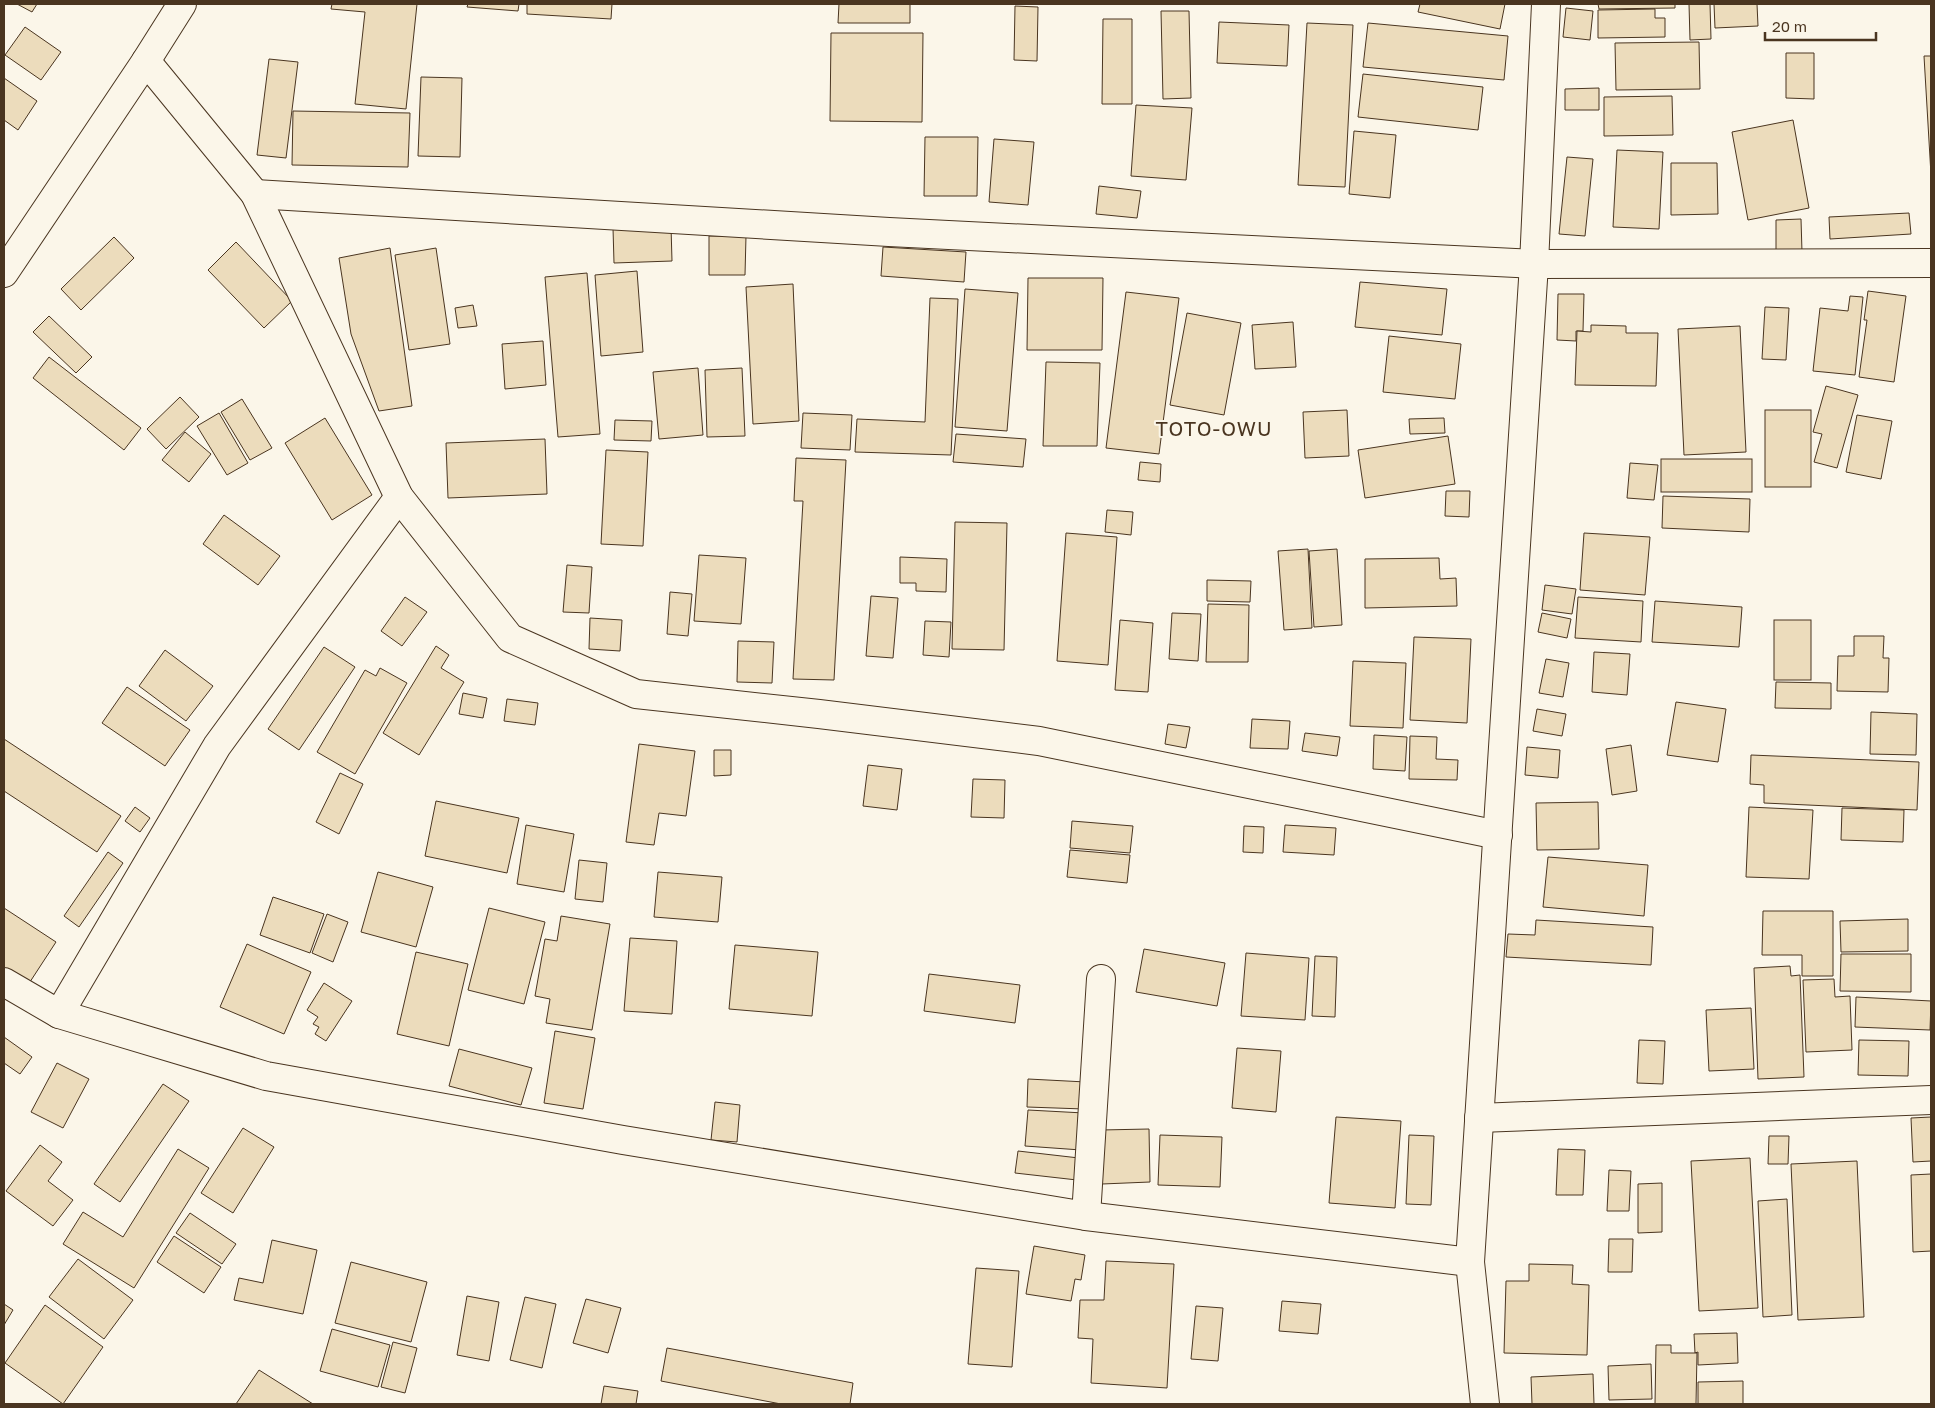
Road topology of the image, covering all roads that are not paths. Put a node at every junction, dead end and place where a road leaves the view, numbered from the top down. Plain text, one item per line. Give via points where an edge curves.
1 (182, 4) edge
2 (1546, 4) edge
3 (146, 61) junction
4 (255, 194) junction
5 (1931, 263) edge
6 (1534, 264) junction
7 (4, 273) edge
8 (399, 497) junction
9 (1498, 835) junction
10 (1101, 979) dead end
11 (4, 982) edge
12 (59, 1014) junction
13 (1931, 1100) edge
14 (1479, 1118) junction
15 (1086, 1216) junction
16 (1470, 1262) junction
17 (1485, 1404) edge

1 - 3 street
2 - 6 street
3 - 4 street
3 - 7 street
4 - 6 street via 889,232
4 - 8 street
5 - 6 street
6 - 9 street
8 - 9 street via 510,638 636,694 1039,742
8 - 12 street via 217,746
9 - 14 street
10 - 15 street
11 - 12 street
12 - 15 street via 266,1076 614,1138
13 - 14 street
14 - 16 street
15 - 16 street
16 - 17 street

